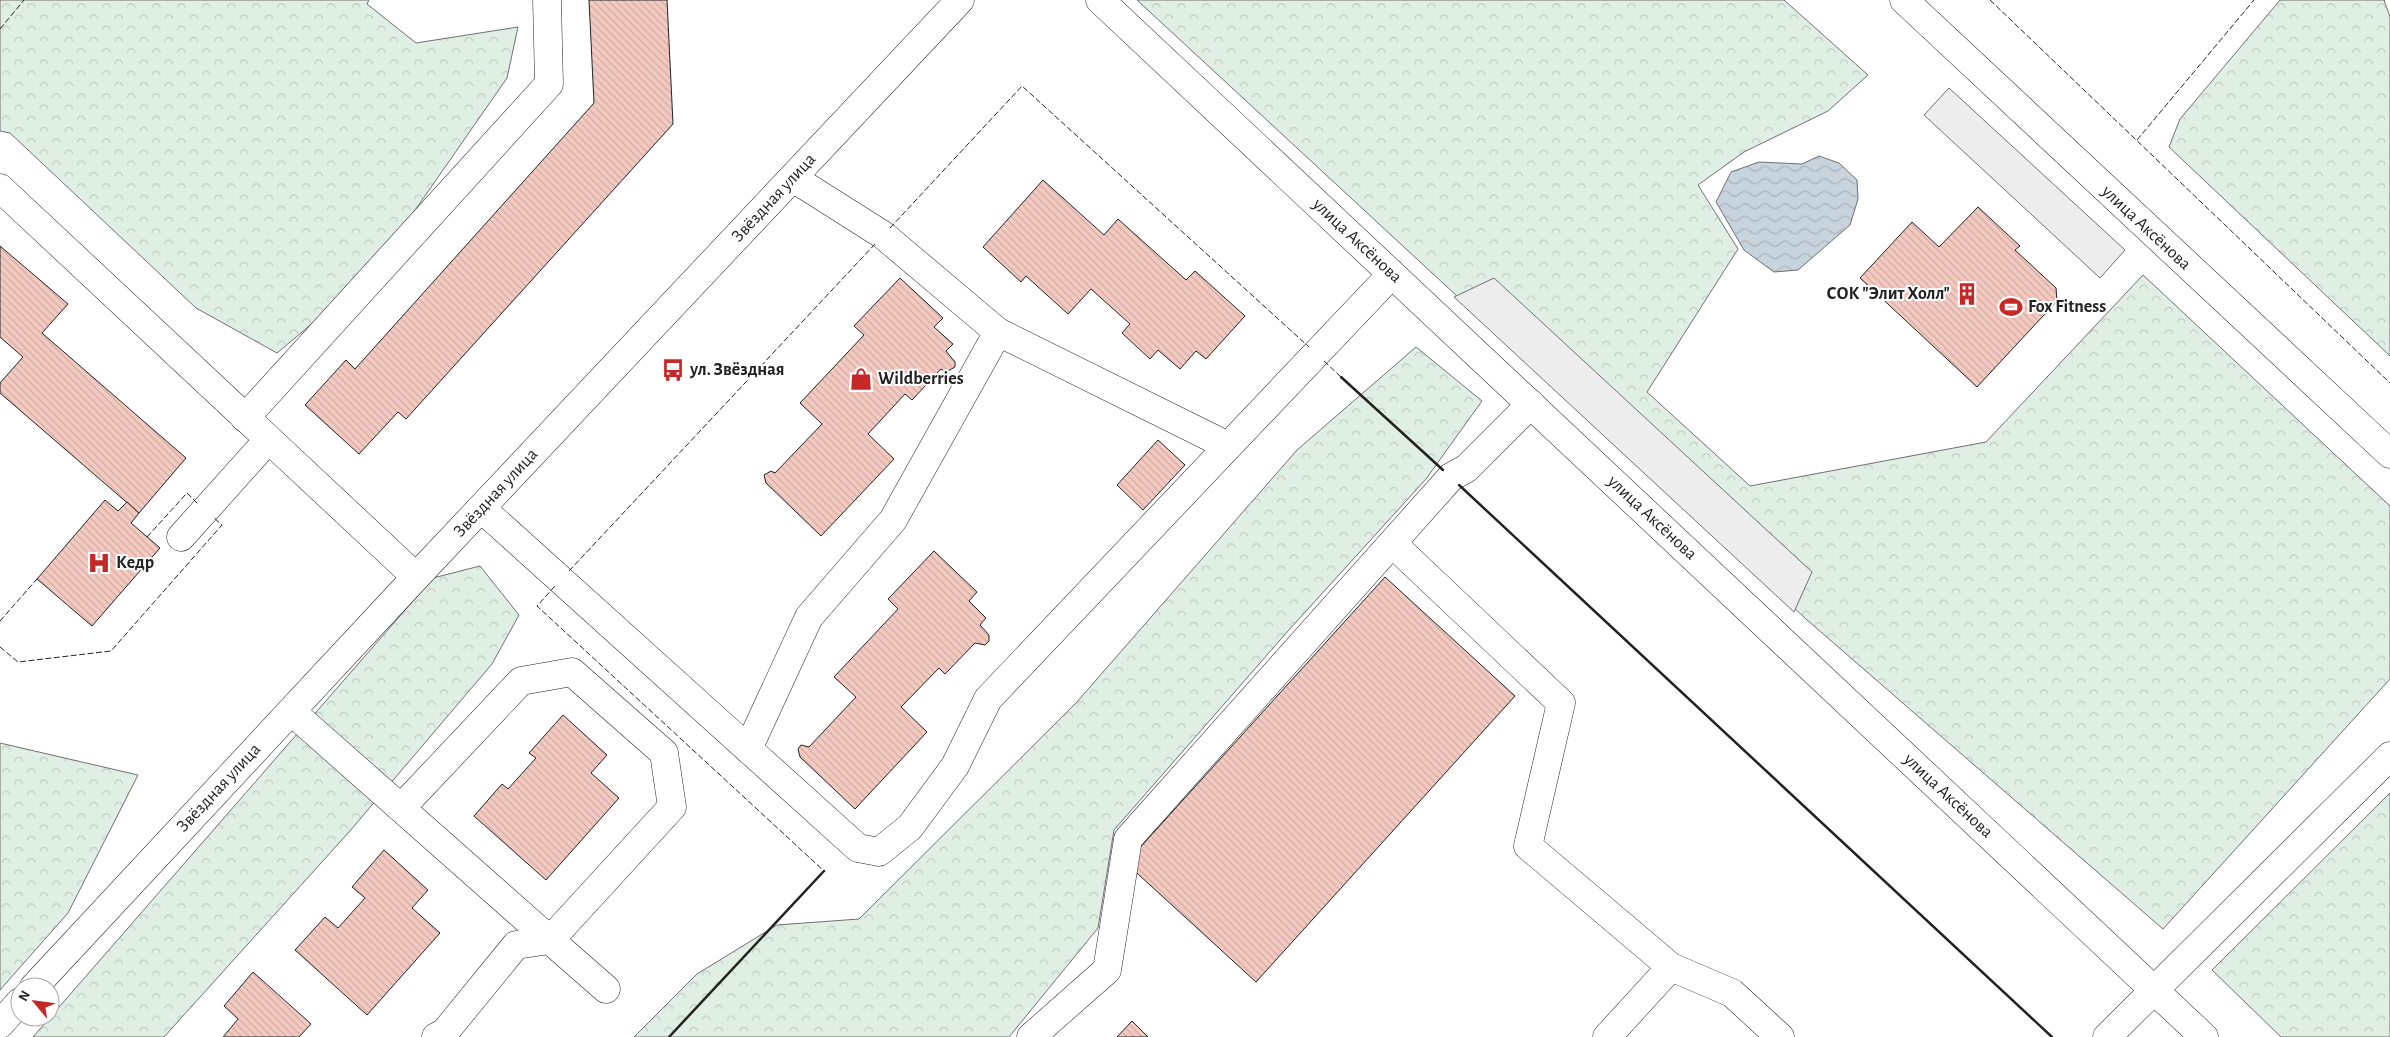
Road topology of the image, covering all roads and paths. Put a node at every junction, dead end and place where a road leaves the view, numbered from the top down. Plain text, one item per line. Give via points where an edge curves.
1 (547, 0) edge
2 (960, 0) edge
3 (1100, 0) edge
4 (1904, 0) edge
5 (792, 178) junction
6 (0, 188) edge
7 (1392, 274) junction
8 (998, 332) junction
9 (1531, 404) junction
10 (245, 418) junction
11 (268, 440) junction
12 (1228, 446) junction
13 (2390, 454) edge
14 (482, 508) junction
15 (181, 537) dead end
16 (1393, 544) junction
17 (416, 577) junction
18 (291, 711) junction
19 (748, 749) junction
20 (2390, 756) edge
21 (401, 808) junction
22 (550, 940) junction
23 (1671, 967) junction
24 (43, 977) edge
25 (606, 989) dead end
26 (2155, 990) junction
27 (10, 1013) edge
28 (0, 1024) edge
29 (436, 1037) edge
30 (1031, 1037) edge
31 (1606, 1037) edge
32 (1780, 1037) edge
33 (2108, 1037) edge
34 (2204, 1037) edge

1 - 10 street via 549,84
2 - 5 street, Звёздная улица
3 - 7 street, улица Аксёнова
4 - 13 street, улица Аксёнова
5 - 8 street via 883,235
5 - 14 street, Звёздная улица
6 - 10 street
7 - 9 street, улица Аксёнова
7 - 12 street
8 - 12 street
8 - 19 street via 892,520 809,617
9 - 16 street via 1467,468 1451,477
9 - 26 street, улица Аксёнова
10 - 11 street
11 - 15 street
11 - 17 street
12 - 19 street via 988,699 954,766 910,827 879,852 858,848
14 - 17 street, Звёздная улица
14 - 19 street
16 - 23 street via 1561,703 1528,846
16 - 30 street via 1128,839 1107,970
17 - 18 street, Звёздная улица
18 - 21 street
18 - 24 street, Звёздная улица
20 - 26 street
21 - 22 street
21 - 22 street via 521,681 572,672 664,752 672,807
22 - 25 street
22 - 29 street via 516,945 445,1032
23 - 31 street
23 - 32 street via 1732,993
26 - 33 street
26 - 34 street, улица Аксёнова
27 - 28 street

